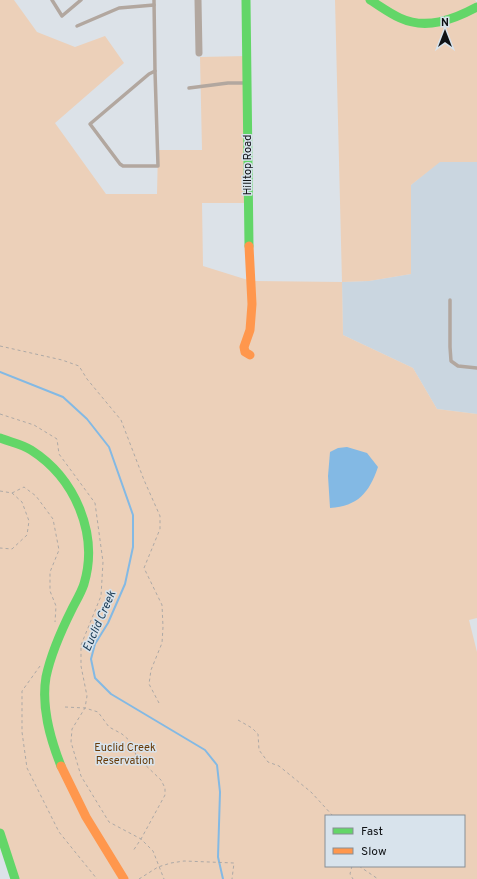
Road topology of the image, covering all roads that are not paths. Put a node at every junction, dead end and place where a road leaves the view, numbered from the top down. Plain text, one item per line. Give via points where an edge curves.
1 (52, 0) edge
2 (81, 0) edge
3 (154, 0) edge
4 (198, 0) edge
5 (246, 0) edge
6 (370, 0) edge
7 (475, 0) edge
8 (477, 3) edge
9 (154, 5) junction
10 (477, 7) edge
11 (77, 26) dead end
12 (199, 53) dead end
13 (155, 71) junction
14 (247, 83) junction
15 (188, 88) dead end
16 (450, 300) dead end
17 (250, 355) dead end
18 (477, 368) edge
19 (0, 438) edge
20 (0, 833) edge
21 (15, 879) edge
22 (124, 879) edge

1 - 2 lane via 62,16
3 - 9 lane
4 - 12 street
5 - 14 street, Hilltop Road
6 - 10 street via 405,20 421,23 438,23 459,17
7 - 8 street
9 - 11 lane via 119,8
9 - 13 lane
13 - 13 lane via 158,166 123,166 90,124
14 - 15 lane
14 - 17 street, Hilltop Road via 248,222 252,304 250,330 244,347 245,352
16 - 18 lane via 452,361 458,366
19 - 22 street via 30,449 61,474 85,520 89,554 84,584 55,642 47,670 45,703 52,739 67,779
20 - 21 street

